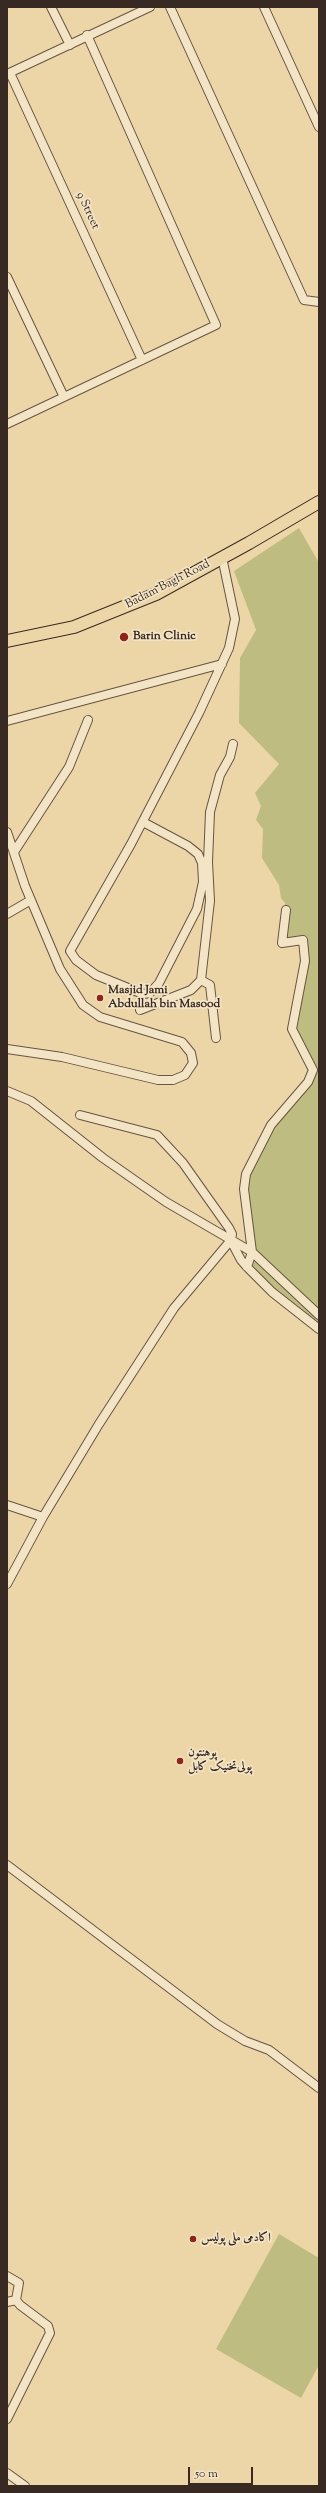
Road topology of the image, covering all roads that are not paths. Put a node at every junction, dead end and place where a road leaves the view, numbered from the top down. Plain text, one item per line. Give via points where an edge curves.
1 (51, 7) edge
2 (150, 7) edge
3 (170, 7) edge
4 (264, 7) edge
5 (87, 35) junction
6 (70, 45) junction
7 (9, 74) edge
8 (319, 127) edge
9 (7, 277) edge
10 (319, 302) edge
11 (142, 360) junction
12 (64, 397) junction
13 (7, 424) edge
14 (319, 502) edge
15 (222, 557) junction
16 (7, 641) edge
17 (222, 664) junction
18 (88, 720) dead end
19 (7, 721) edge
20 (233, 744) dead end
21 (142, 822) junction
22 (7, 832) edge
23 (14, 852) junction
24 (31, 900) junction
25 (286, 910) dead end
26 (7, 914) edge
27 (201, 980) junction
28 (140, 1010) dead end
29 (216, 1038) dead end
30 (7, 1049) edge
31 (7, 1091) edge
32 (80, 1115) dead end
33 (231, 1240) junction
34 (252, 1252) junction
35 (247, 1267) junction
36 (319, 1315) edge
37 (319, 1329) edge
38 (7, 1504) edge
39 (43, 1517) junction
40 (7, 1584) edge
41 (7, 1864) edge
42 (319, 2088) edge
43 (7, 2276) edge
44 (16, 2300) junction
45 (7, 2302) edge
46 (7, 2419) edge
47 (7, 2473) edge
48 (25, 2486) edge

1 - 6 street
2 - 5 street
3 - 10 street via 304,300
4 - 8 street
5 - 6 street
5 - 11 street via 216,325
6 - 7 street
7 - 11 street, 9 Street
9 - 12 street
11 - 12 street
12 - 13 street
14 - 15 main road, Badam Bagh Road
15 - 16 main road, Badam Bagh Road via 156,594 115,612 74,627
15 - 17 street via 236,619
17 - 19 street
17 - 21 street
18 - 23 street via 69,767
20 - 27 street via 230,757 220,775 210,812 210,900
21 - 21 street via 198,854 202,863 203,882 197,909 159,983 150,993 143,994 96,975 76,960 70,951
22 - 23 street
23 - 24 street
24 - 26 street
24 - 30 street via 60,969 83,1005 100,1017 182,1042 191,1053 193,1063 185,1075 173,1080 158,1080 62,1057
25 - 34 street via 282,943 303,940 305,962 292,1029 313,1070 308,1082 271,1125 246,1174 244,1189
27 - 28 street via 191,990
27 - 29 street via 210,986
31 - 33 street via 31,1102 103,1158 166,1202
32 - 33 street via 157,1135 183,1163 229,1228
33 - 34 street
33 - 35 street
33 - 39 street via 174,1308
34 - 35 street
34 - 36 street
35 - 37 street via 272,1292
38 - 39 street
39 - 40 street
41 - 42 street via 217,2024 245,2041 269,2050
43 - 44 street via 19,2283
44 - 45 street
44 - 46 street via 30,2315 48,2326 50,2334
47 - 48 street

